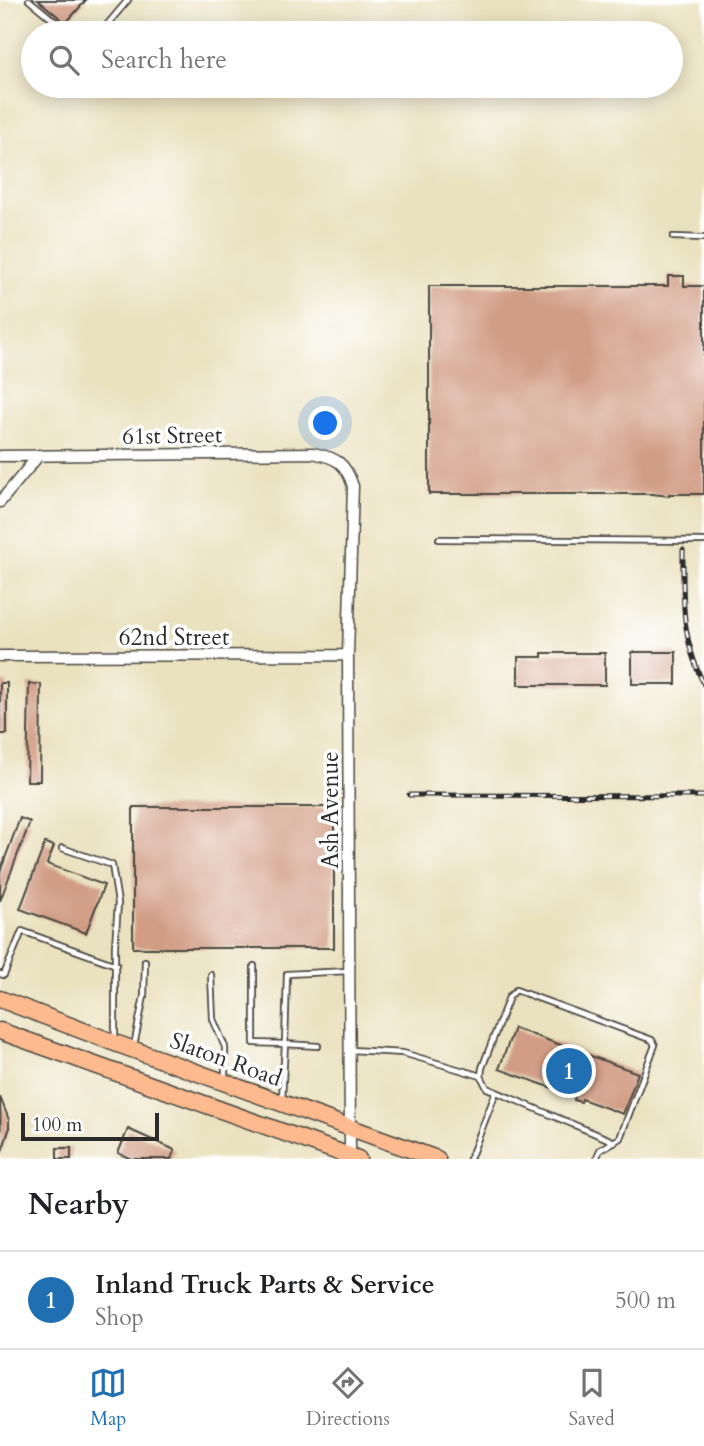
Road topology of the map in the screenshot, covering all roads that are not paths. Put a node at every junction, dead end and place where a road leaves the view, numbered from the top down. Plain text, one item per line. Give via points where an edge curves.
1 (29, 0) edge
2 (128, 0) edge
3 (54, 21) edge
4 (110, 21) edge
5 (673, 237) dead end
6 (704, 238) edge
7 (39, 455) junction
8 (0, 456) edge
9 (342, 464) joint
10 (0, 502) edge
11 (439, 539) dead end
12 (704, 541) edge
13 (348, 655) junction
14 (0, 656) edge
15 (62, 848) dead end
16 (145, 961) dead end
17 (116, 965) junction
18 (254, 966) dead end
19 (350, 971) junction
20 (0, 974) edge
21 (211, 975) dead end
22 (0, 999) edge
23 (0, 1031) edge
24 (115, 1043) junction
25 (285, 1044) junction
26 (318, 1046) dead end
27 (134, 1050) junction
28 (350, 1050) junction
29 (481, 1076) junction
30 (225, 1083) junction
31 (496, 1092) junction
32 (282, 1103) junction
33 (350, 1128) junction
34 (615, 1142) junction
35 (353, 1158) edge
36 (437, 1159) edge
37 (471, 1159) edge
38 (596, 1159) edge

1 - 3 lane
2 - 4 lane
5 - 6 lane
7 - 8 street, 61st Street
7 - 9 street, 61st Street via 313,453
7 - 10 street
9 - 13 street, Ash Avenue via 353,486
11 - 12 lane
13 - 14 street, 62nd Street
13 - 19 street, Ash Avenue
15 - 17 lane via 112,865 118,903
16 - 27 lane
17 - 20 lane via 22,931 4,975
17 - 24 lane
18 - 25 lane via 254,1043
19 - 25 lane via 287,974
19 - 28 street, Ash Avenue
21 - 30 lane via 213,1019 225,1047
22 - 24 highway, Slaton Road
23 - 35 highway
24 - 27 highway, Slaton Road
25 - 26 lane
25 - 32 lane
27 - 30 highway, Slaton Road
28 - 29 lane via 403,1053
28 - 33 street, Ash Avenue
29 - 31 lane via 487,1088
29 - 34 lane via 509,997 516,990 652,1040 655,1045
30 - 32 highway, Slaton Road
31 - 34 lane
31 - 37 lane
32 - 33 highway, Slaton Road
33 - 35 street, Ash Avenue
33 - 36 highway, Slaton Road
34 - 38 lane via 600,1150

